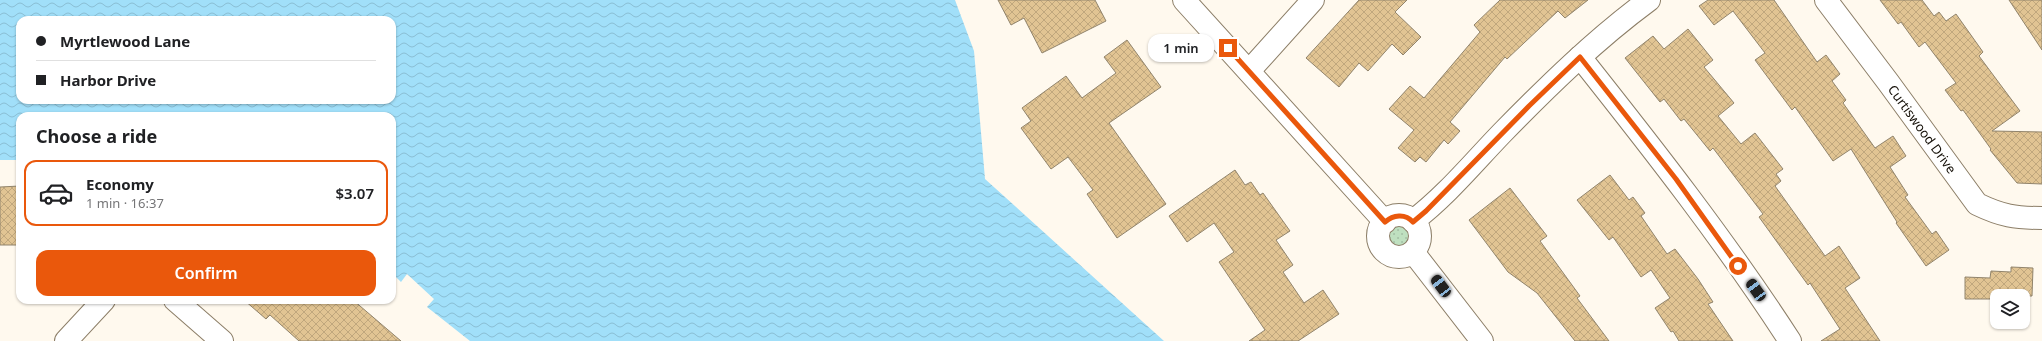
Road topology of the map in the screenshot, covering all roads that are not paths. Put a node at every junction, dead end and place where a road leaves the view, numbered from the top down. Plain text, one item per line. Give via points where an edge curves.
1 (1184, 0) edge
2 (1313, 0) edge
3 (1649, 0) edge
4 (1826, 0) edge
5 (1580, 57) junction
6 (1249, 71) junction
7 (2042, 218) edge
8 (1385, 222) junction
9 (1413, 222) junction
10 (1413, 252) junction
11 (100, 304) edge
12 (180, 304) edge
13 (66, 341) edge
14 (222, 341) edge
15 (1482, 341) edge
16 (1790, 341) edge

1 - 6 street
2 - 6 street
3 - 5 street
4 - 7 street, Curtiswood Drive via 1977,204 1999,215
5 - 9 street
5 - 16 street via 1676,179
6 - 8 street
8 - 9 street via 1396,216 1404,216
8 - 10 street via 1379,230 1378,238 1385,251 1391,256 1399,257
9 - 10 street via 1420,233 1419,242
10 - 15 street
11 - 13 street
12 - 14 street

